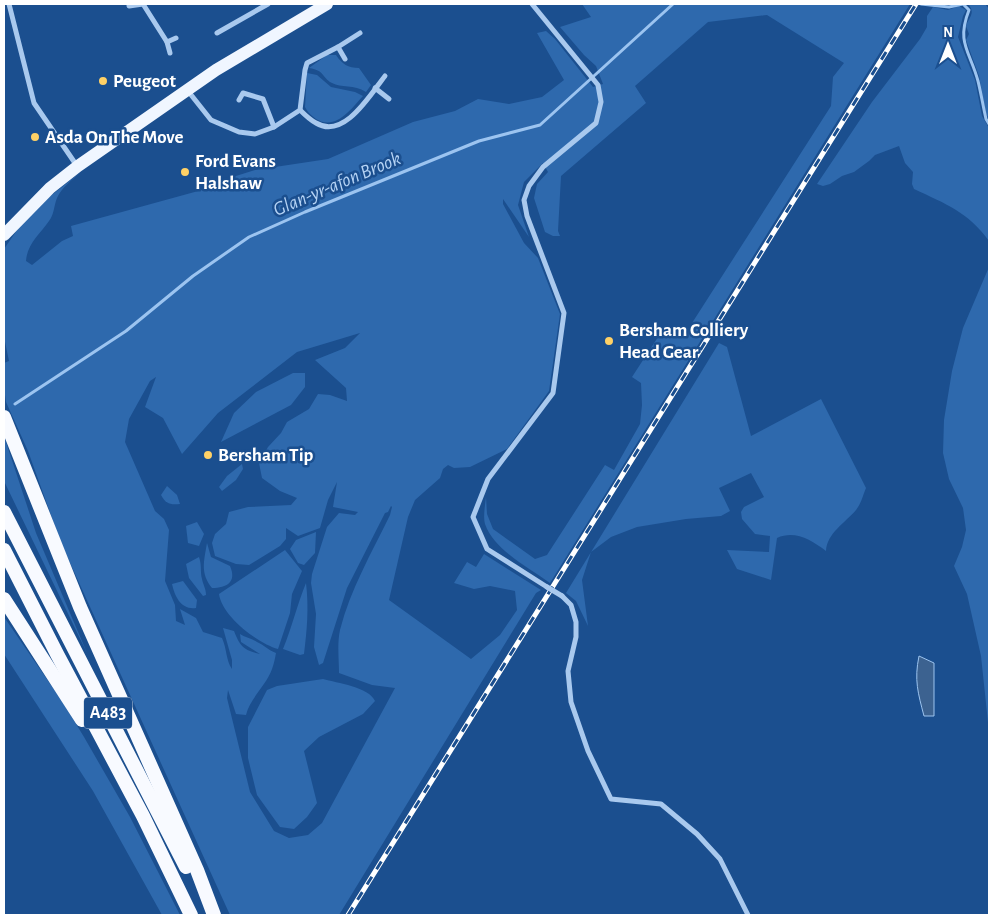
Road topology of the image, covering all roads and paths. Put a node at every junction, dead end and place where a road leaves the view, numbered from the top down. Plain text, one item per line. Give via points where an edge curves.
1 (9, 4) edge
2 (143, 4) edge
3 (268, 4) edge
4 (327, 4) edge
5 (532, 4) edge
6 (129, 6) dead end
7 (217, 33) dead end
8 (360, 33) dead end
9 (176, 38) dead end
10 (167, 42) junction
11 (338, 47) junction
12 (170, 53) dead end
13 (345, 59) dead end
14 (385, 76) dead end
15 (375, 88) junction
16 (188, 90) junction
17 (389, 99) dead end
18 (239, 100) dead end
19 (300, 110) junction
20 (274, 127) junction
21 (78, 166) junction
22 (6, 235) edge
23 (4, 417) edge
24 (4, 512) edge
25 (4, 550) edge
26 (4, 599) edge
27 (143, 816) junction
28 (191, 915) edge
29 (210, 915) edge
30 (214, 915) edge
31 (748, 915) edge

1 - 21 street via 34,103
2 - 6 street
2 - 10 street
3 - 7 street
4 - 16 main road
5 - 31 street, bridge via 596,83 601,102 596,123 543,167 528,186 524,200 527,216 564,313 553,393 488,479 473,517 487,550 547,586 571,605 576,622 568,671 571,702 588,751 611,799 661,804 697,834 720,858
8 - 11 street
9 - 10 street
10 - 12 street
11 - 13 street
11 - 19 street via 307,63
14 - 15 street
15 - 17 street
15 - 19 street via 357,111 339,125 322,126
16 - 20 street via 211,120 239,132 255,134
16 - 21 main road
18 - 20 street via 243,93 263,99
19 - 20 street
21 - 22 main road via 50,188
23 - 30 highway via 80,607 198,870
24 - 29 highway, A483
25 - 27 highway, A483
26 - 27 highway
27 - 28 highway, A483

